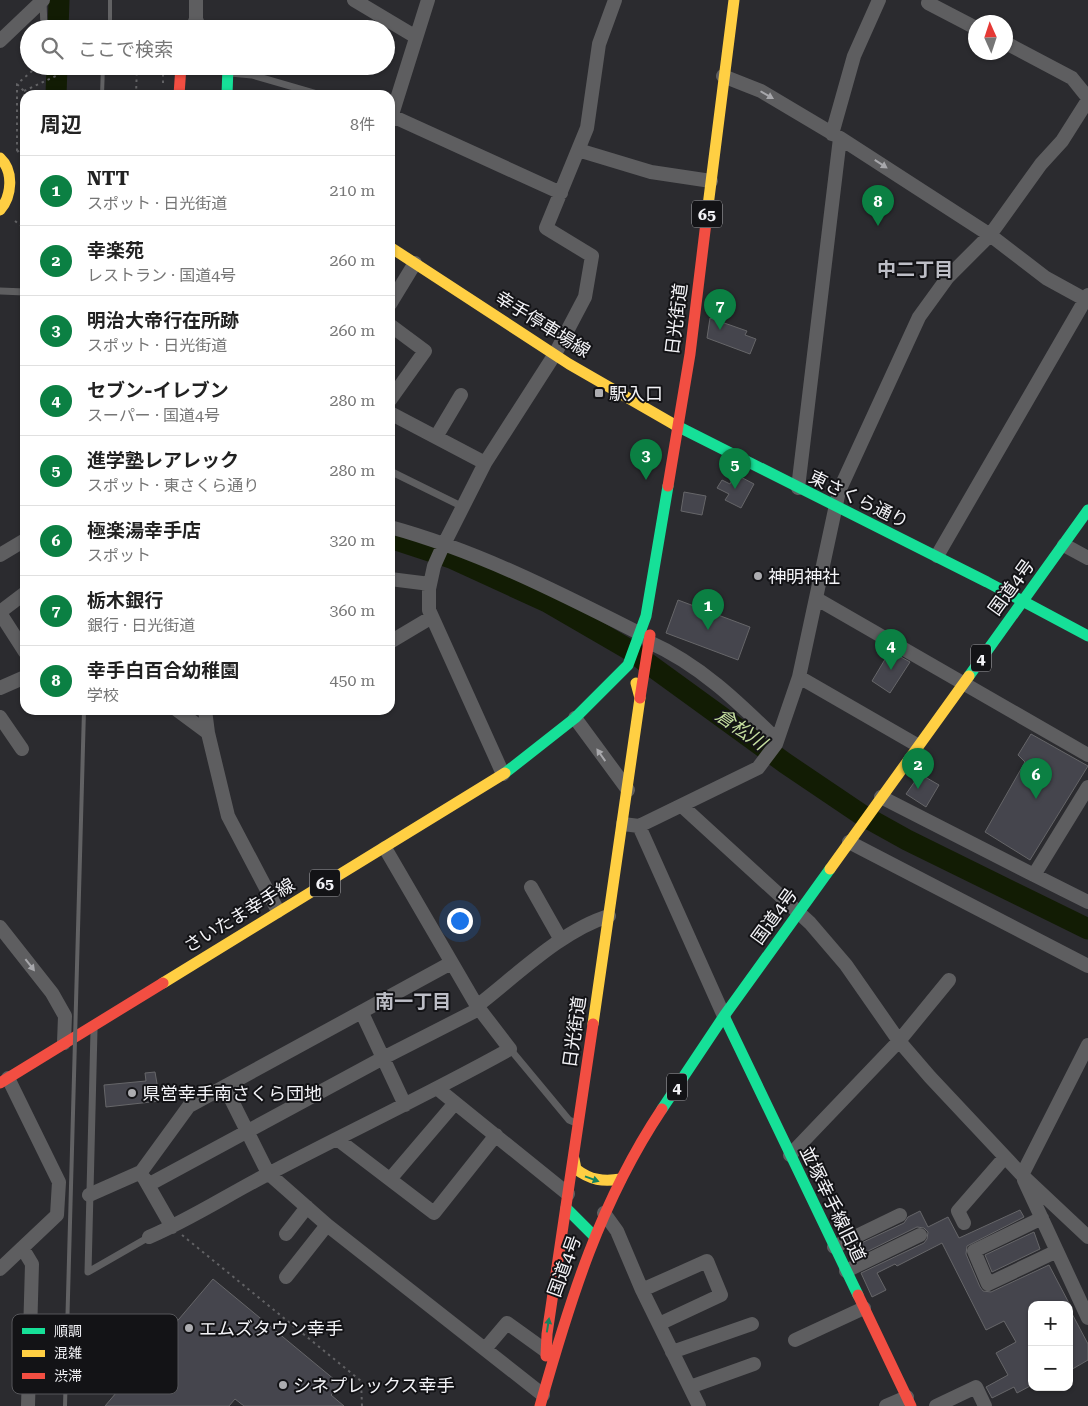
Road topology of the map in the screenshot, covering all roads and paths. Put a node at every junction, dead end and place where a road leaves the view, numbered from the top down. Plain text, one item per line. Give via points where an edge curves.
1 (43, 0) edge
2 (196, 0) edge
3 (354, 0) edge
4 (428, 0) edge
5 (615, 0) edge
6 (734, 0) edge
7 (879, 0) edge
8 (928, 3) dead end
9 (22, 20) edge
10 (44, 20) edge
11 (194, 20) edge
12 (388, 20) edge
13 (20, 22) edge
14 (395, 24) edge
15 (968, 24) edge
16 (416, 37) junction
17 (0, 41) edge
18 (1013, 47) edge
19 (28, 75) edge
20 (57, 75) edge
21 (137, 75) edge
22 (163, 75) edge
23 (180, 75) edge
24 (228, 75) edge
25 (255, 75) edge
26 (723, 76) junction
27 (17, 84) junction
28 (163, 85) dead end
29 (23, 90) edge
30 (26, 90) edge
31 (136, 90) edge
32 (179, 90) edge
33 (227, 90) edge
34 (305, 90) edge
35 (1088, 99) edge
36 (395, 104) edge
37 (395, 119) edge
38 (836, 136) junction
39 (20, 150) edge
40 (578, 150) junction
41 (0, 158) edge
42 (711, 181) junction
43 (561, 193) junction
44 (0, 210) edge
45 (15, 221) dead end
46 (20, 225) edge
47 (990, 234) junction
48 (395, 250) edge
49 (415, 263) junction
50 (0, 291) edge
51 (20, 292) edge
52 (395, 296) edge
53 (1087, 298) edge
54 (395, 329) edge
55 (555, 354) junction
56 (395, 393) edge
57 (461, 395) dead end
58 (395, 416) edge
59 (679, 428) junction
60 (436, 437) junction
61 (485, 463) junction
62 (395, 473) edge
63 (798, 488) junction
64 (463, 507) junction
65 (835, 507) junction
66 (1088, 510) edge
67 (395, 530) edge
68 (20, 543) edge
69 (443, 545) junction
70 (1064, 545) junction
71 (0, 555) edge
72 (937, 556) junction
73 (1088, 558) edge
74 (395, 579) edge
75 (430, 584) junction
76 (20, 598) edge
77 (817, 598) junction
78 (1024, 600) junction
79 (0, 613) edge
80 (432, 617) junction
81 (1088, 636) edge
82 (395, 639) edge
83 (644, 640) junction
84 (20, 644) edge
85 (630, 662) junction
86 (799, 677) junction
87 (20, 679) edge
88 (964, 682) junction
89 (0, 688) edge
90 (640, 698) junction
91 (183, 715) edge
92 (206, 715) edge
93 (0, 717) edge
94 (575, 718) junction
95 (208, 733) junction
96 (776, 742) junction
97 (917, 745) junction
98 (22, 749) dead end
99 (1088, 755) edge
100 (503, 774) junction
101 (1088, 787) edge
102 (628, 790) junction
103 (878, 801) junction
104 (682, 806) junction
105 (623, 824) junction
106 (639, 826) junction
107 (849, 842) junction
108 (385, 848) junction
109 (1034, 875) junction
110 (531, 887) dead end
111 (1088, 902) edge
112 (278, 911) junction
113 (799, 912) junction
114 (609, 916) junction
115 (0, 926) edge
116 (561, 940) junction
117 (451, 963) junction
118 (1088, 966) edge
119 (949, 980) dead end
120 (478, 1007) junction
121 (362, 1013) junction
122 (724, 1016) junction
123 (94, 1024) junction
124 (900, 1041) junction
125 (64, 1043) junction
126 (1088, 1046) edge
127 (510, 1050) junction
128 (383, 1058) junction
129 (4, 1081) edge
130 (225, 1087) junction
131 (438, 1089) junction
132 (455, 1103) junction
133 (405, 1105) junction
134 (579, 1124) junction
135 (247, 1131) junction
136 (496, 1135) junction
137 (337, 1139) junction
138 (790, 1155) junction
139 (1005, 1157) junction
140 (574, 1159) junction
141 (141, 1172) junction
142 (268, 1174) junction
143 (1022, 1175) junction
144 (391, 1178) junction
145 (621, 1179) junction
146 (148, 1185) junction
147 (568, 1194) junction
148 (89, 1195) junction
149 (307, 1207) junction
150 (566, 1208) junction
151 (604, 1213) junction
152 (900, 1215) dead end
153 (1042, 1218) junction
154 (964, 1223) dead end
155 (327, 1225) junction
156 (172, 1227) junction
157 (286, 1234) dead end
158 (920, 1235) dead end
159 (594, 1236) junction
160 (149, 1237) joint
161 (1088, 1237) edge
162 (834, 1247) junction
163 (23, 1250) junction
164 (1057, 1251) junction
165 (0, 1269) edge
166 (846, 1271) junction
167 (286, 1277) dead end
168 (642, 1290) junction
169 (864, 1308) junction
170 (31, 1314) edge
171 (1088, 1318) edge
172 (659, 1324) junction
173 (752, 1324) dead end
174 (795, 1340) dead end
175 (484, 1350) junction
176 (546, 1351) junction
177 (672, 1352) junction
178 (754, 1364) dead end
179 (548, 1374) junction
180 (690, 1386) junction
181 (541, 1401) edge
182 (909, 1401) edge
183 (362, 1406) edge
184 (699, 1406) edge
185 (886, 1406) edge
186 (936, 1406) edge
187 (984, 1406) edge

1 - 9 street
1 - 10 lane
2 - 11 street
3 - 12 street
4 - 16 street
5 - 40 street via 599,44 587,128
6 - 26 main road, 日光街道 / 65
7 - 38 street via 854,56
8 - 15 street
13 - 17 street
14 - 16 street
16 - 36 street
18 - 35 street via 1072,78
19 - 27 path
20 - 30 path
21 - 31 path
22 - 28 path
23 - 32 main road
24 - 33 main road
25 - 34 lane
26 -> 38 street via 761,91
26 - 42 main road, 日光街道 / 65
27 - 29 path
27 - 39 path via 17,152
35 - 47 street via 1062,141 1041,164
37 - 43 street
38 -> 47 street
38 - 63 street
40 - 42 street via 651,172
40 - 43 street
41 - 44 main road via 9,170 8,201
42 - 59 main road, 日光街道 / 65
43 - 55 street via 546,228 592,256 585,297
45 - 46 path
47 - 53 street via 1046,278
47 - 65 street via 948,277 918,317 839,491
48 - 49 main road, 幸手停車場線
49 - 52 street
49 - 55 main road, 幸手停車場線
50 - 51 lane
53 - 72 street
54 - 56 street via 425,351
55 - 59 main road, 幸手停車場線
55 - 61 street
57 - 60 street
58 - 60 street
59 - 63 main road, 東さくら通り
59 - 83 main road, 日光街道 / 65
60 - 61 street
61 - 64 street
62 - 64 lane
63 - 65 main road, 東さくら通り
64 - 69 street
65 - 72 main road, 東さくら通り
65 - 77 street
66 - 70 main road, 国道4号 / 4
67 - 69 street
68 - 71 street
69 - 75 street
69 - 83 street via 501,566
70 - 73 street
70 - 78 main road, 国道4号 / 4
72 - 78 main road, 東さくら通り
74 - 75 street
75 - 80 street via 429,610
76 - 79 street
77 - 86 street
77 - 88 street
78 - 81 main road, 東さくら通り
78 - 88 main road, 国道4号 / 4
79 - 84 street
80 - 82 street
80 - 100 street
83 - 85 main road, 65
83 - 90 main road via 645,668
83 - 96 street via 704,674 739,702
85 - 90 main road, 日光街道
85 - 94 main road, さいたま幸手線 / 65
86 - 96 street
86 - 97 street
87 - 89 street
88 - 97 main road, 国道4号 / 4
88 - 99 street
90 - 102 main road, 日光街道
91 - 95 street
92 - 95 street
93 - 98 street
94 - 100 main road, さいたま幸手線 / 65
102 -> 94 street
95 - 112 street via 228,816
96 - 104 street via 758,768
97 - 103 main road, 国道4号 / 4
100 - 108 main road, さいたま幸手線 / 65
101 - 109 street
102 - 105 main road, 日光街道
103 - 107 main road, 国道4号 / 4
103 - 109 street
104 - 106 street
104 - 113 street
105 - 106 street
105 - 114 main road, 日光街道
106 - 122 street
107 - 113 main road, 国道4号 / 4
107 - 118 street
108 - 112 main road, さいたま幸手線 / 65
108 - 117 street
109 - 111 street
110 - 116 street
112 - 123 main road, さいたま幸手線 / 65
113 - 122 main road, 国道4号 / 4
113 - 124 street via 846,965
114 - 116 street via 597,919
114 - 134 main road, 日光街道
115 -> 125 street via 66,1016
116 - 120 street
117 - 120 street
117 - 121 street
119 - 124 street
120 - 127 street
120 - 128 street
121 - 128 street
121 - 130 street
122 - 138 main road, 並塚幸手線旧道
122 - 145 main road, 国道4号 / 4 via 652,1124
123 - 125 main road, さいたま幸手線 / 65
123 - 148 lane
124 - 138 street
124 - 139 street
125 - 129 main road, さいたま幸手線 / 65
126 - 143 street
127 - 131 street
127 - 134 lane via 569,1120
128 - 133 street
128 - 135 street
129 - 163 street via 59,1182 57,1215
130 - 135 street
130 - 141 street via 189,1106
131 - 132 street
131 - 133 street
132 - 136 street
132 - 144 street
133 - 137 street
134 - 140 main road, 日光街道
135 - 142 street
135 - 146 street
136 - 144 street via 434,1213
136 - 147 street
137 - 142 street
137 - 144 street
138 - 162 main road, 並塚幸手線旧道
139 - 143 street
139 - 154 street via 958,1211
140 -> 145 main road via 576,1169 594,1181
140 - 147 main road, 日光街道
141 - 146 street
141 - 148 street
142 - 149 street
142 - 156 street
143 - 153 street
143 - 161 street
145 - 151 main road, 国道4号 / 4
146 - 156 street
147 - 150 main road, 日光街道
148 - 160 lane via 88,1272
149 - 155 street
149 - 157 street
150 - 159 main road
176 -> 150 main road, 日光街道
151 - 159 main road, 国道4号 / 4
151 - 168 street via 617,1231
152 - 162 street
153 - 164 street
153 - 164 street via 974,1251 988,1284
155 - 167 street
155 - 175 street
156 - 160 street
156 - 183 path via 361,1381
158 - 166 street
159 - 179 main road, 国道4号 / 4 via 567,1309
162 - 166 main road, 並塚幸手線旧道
163 - 165 street
163 - 170 street via 32,1264
164 - 171 street
166 - 169 main road, 並塚幸手線旧道
168 - 172 street
168 - 172 street via 707,1261 721,1295
169 - 174 street
169 - 182 main road, 並塚幸手線旧道
172 - 177 street
173 - 177 street
175 - 176 street via 507,1323
175 - 181 street
176 - 179 main road, 日光街道
177 - 180 street
178 - 180 street
179 - 181 main road, 日光街道 / 4
180 - 184 street
182 - 185 street
186 - 187 street via 976,1387

